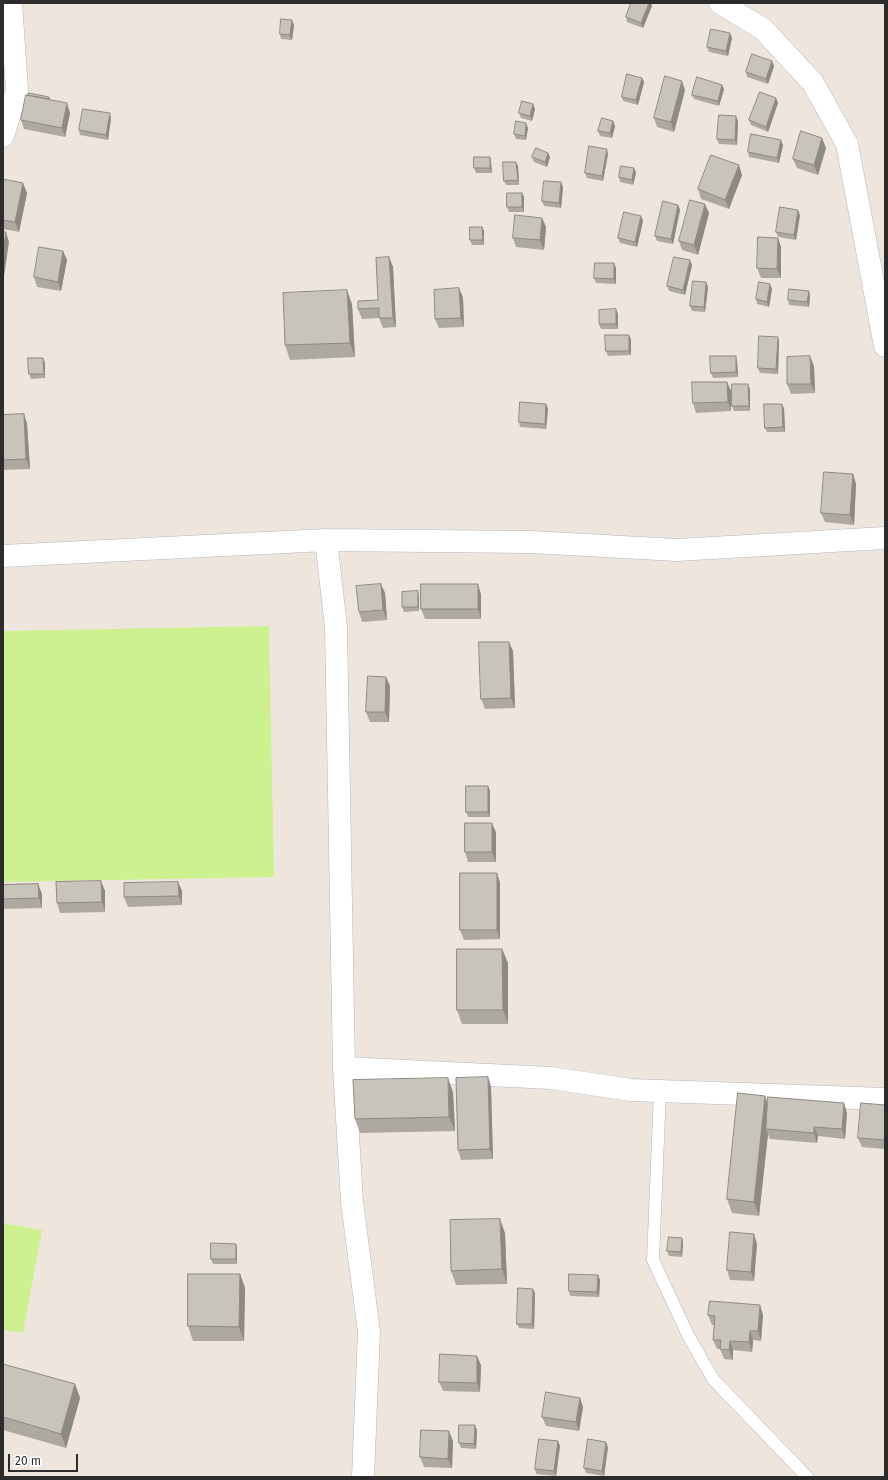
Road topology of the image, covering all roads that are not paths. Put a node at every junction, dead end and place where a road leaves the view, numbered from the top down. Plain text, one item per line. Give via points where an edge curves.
1 (11, 3) edge
2 (720, 3) edge
3 (3, 136) edge
4 (885, 346) edge
5 (885, 538) edge
6 (326, 540) junction
7 (3, 556) edge
8 (344, 1068) junction
9 (660, 1091) junction
10 (885, 1099) edge
11 (363, 1477) edge
12 (807, 1477) edge

1 - 3 street via 18,90
2 - 4 street via 763,29 813,83 847,144
5 - 6 street via 676,550 531,542
6 - 7 street
6 - 8 street via 336,627
8 - 9 street via 551,1078 631,1090
8 - 11 street via 352,1202 370,1332
9 - 10 street
9 - 12 lane via 653,1260 712,1380

